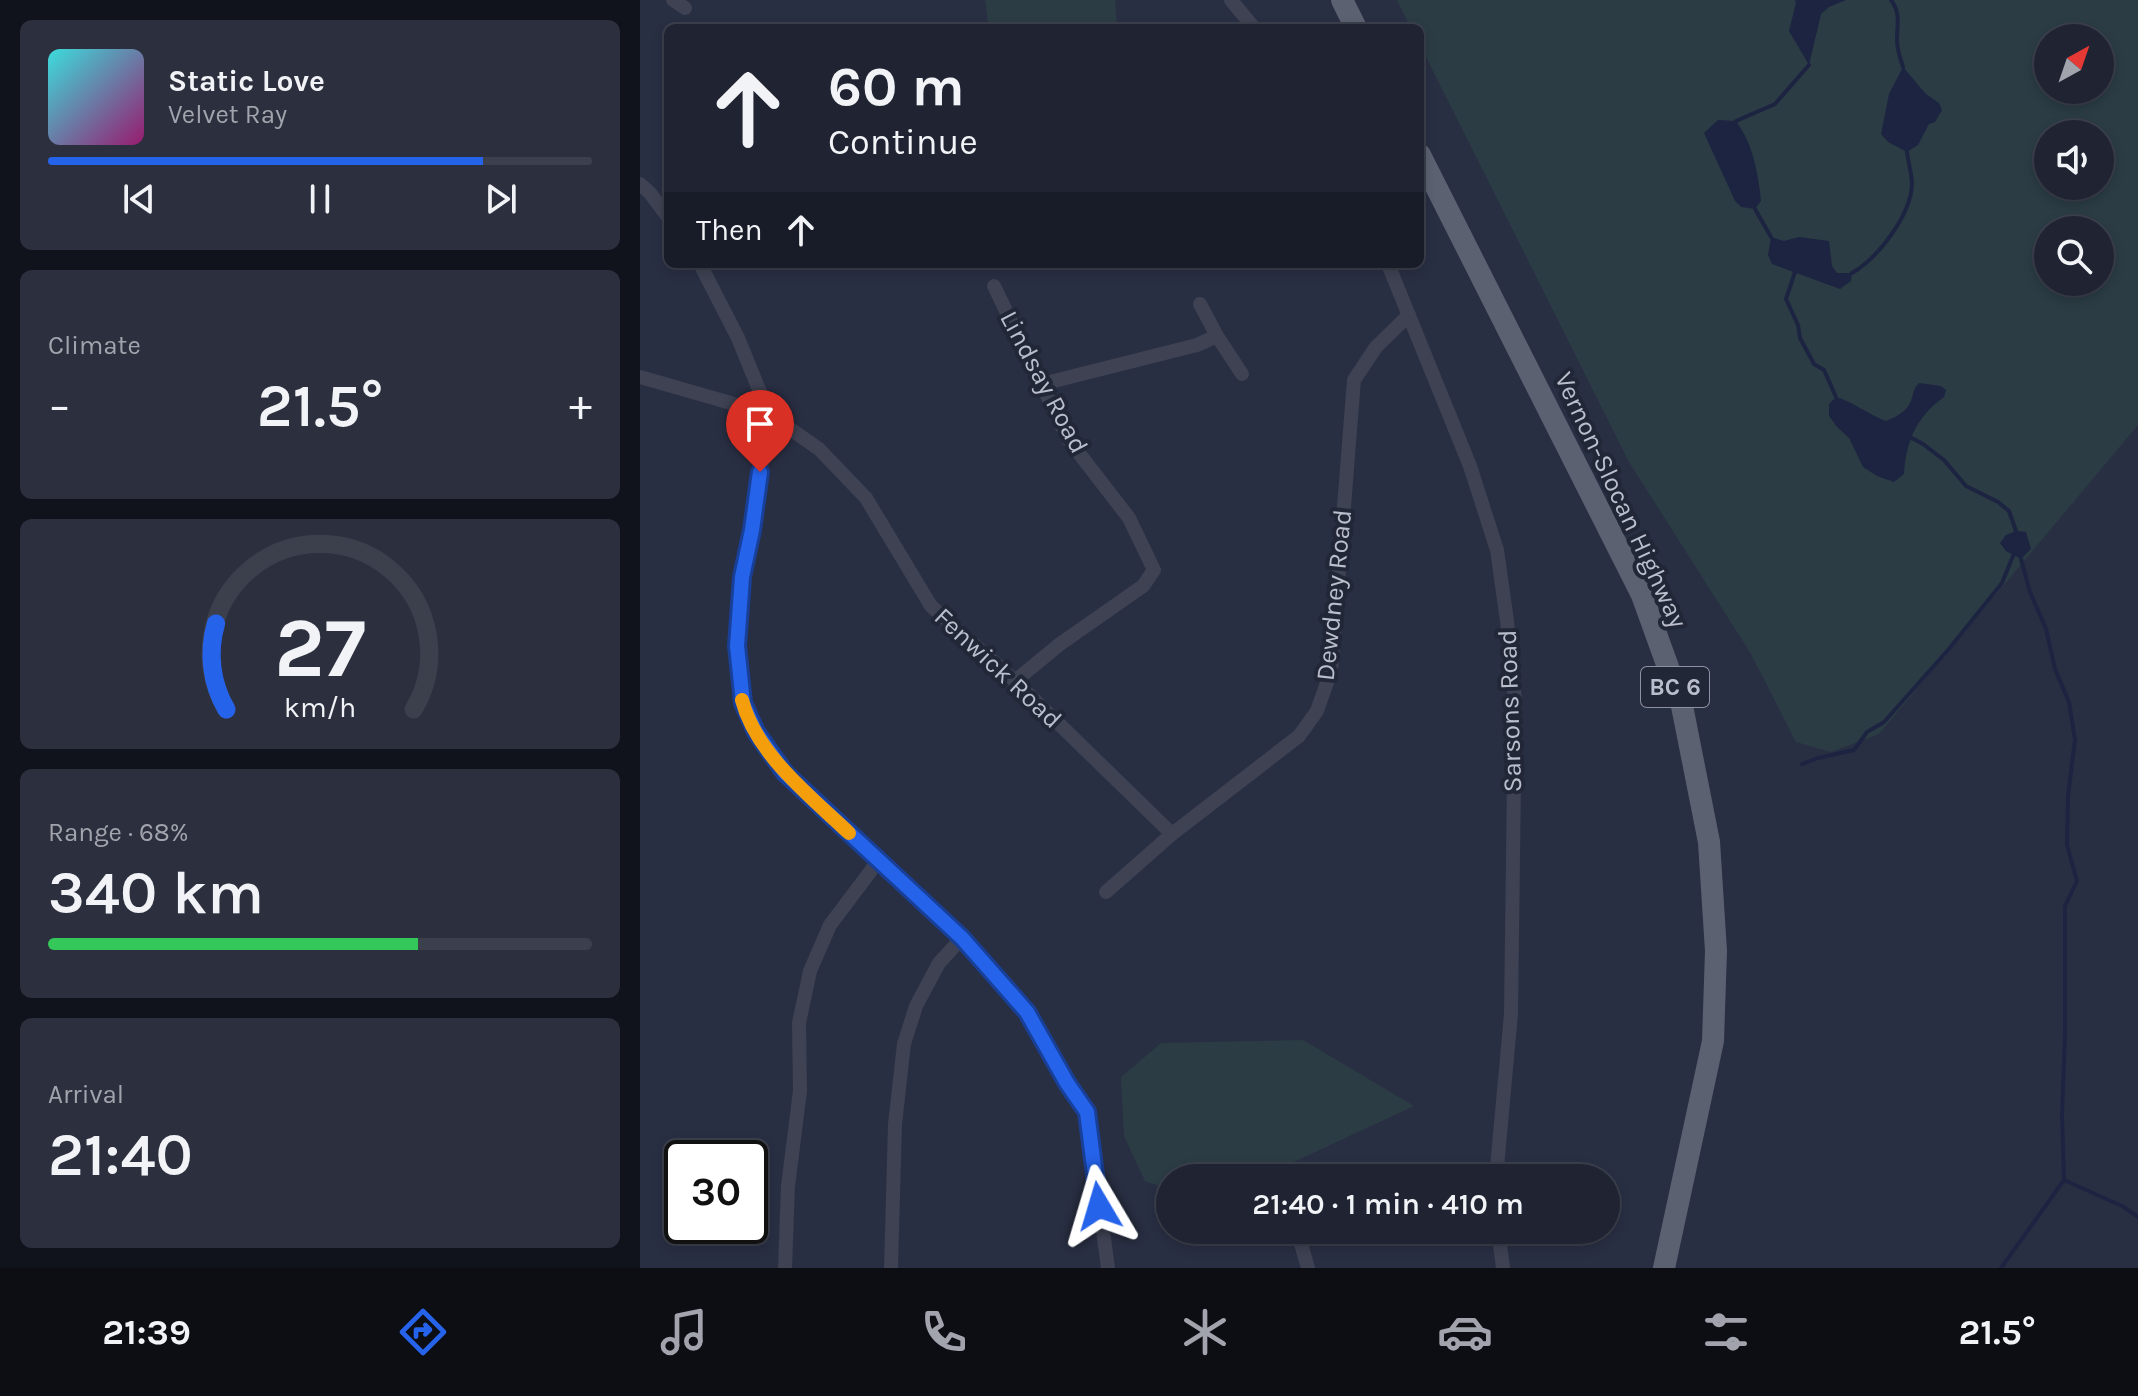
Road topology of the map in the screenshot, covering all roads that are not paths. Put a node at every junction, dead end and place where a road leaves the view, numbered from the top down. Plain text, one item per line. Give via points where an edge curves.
1 (1231, 0) edge
2 (1342, 0) edge
3 (1251, 24) edge
4 (1354, 24) edge
5 (1424, 163) edge
6 (640, 184) edge
7 (664, 212) edge
8 (702, 268) edge
9 (1390, 268) edge
10 (994, 286) dead end
11 (1200, 304) dead end
12 (1409, 315) junction
13 (1217, 336) junction
14 (1242, 374) dead end
15 (640, 377) edge
16 (1042, 384) junction
17 (769, 414) junction
18 (1015, 681) junction
19 (1172, 834) junction
20 (879, 860) junction
21 (1106, 892) dead end
22 (962, 938) junction
23 (1497, 1164) edge
24 (1301, 1244) edge
25 (1500, 1244) edge
26 (785, 1268) edge
27 (891, 1268) edge
28 (1108, 1268) edge
29 (1308, 1268) edge
30 (1503, 1268) edge
31 (1664, 1268) edge

1 - 3 street
2 - 4 main road
5 - 31 main road, Vernon-Slocan Highway / BC 6 via 1642,595 1682,706 1709,842 1713,1041
6 - 7 street
8 - 17 street
9 - 12 street, Sarsons Road
10 - 16 street, Lindsay Road
11 - 13 street
12 - 19 street, Dewdney Road via 1376,347 1354,380 1331,671 1317,711 1299,736
12 - 23 street, Sarsons Road via 1470,466 1497,550 1507,621 1515,701 1511,1014
13 - 14 street
13 - 16 street
15 - 17 street, Fenwick Road
16 - 18 street, Lindsay Road via 1068,439 1129,518 1154,570 1143,586
17 - 18 street, Fenwick Road via 819,449 866,498 931,606
17 - 20 street via 742,577 737,646 743,703 785,773
18 - 19 street, Fenwick Road
19 - 21 street, Dewdney Road
20 - 22 street
20 - 26 street via 830,925 810,971 799,1023 800,1091
22 - 27 street via 939,963 916,1006 904,1044 895,1124
22 - 28 street via 1027,1012 1087,1112
24 - 29 street
25 - 30 street

